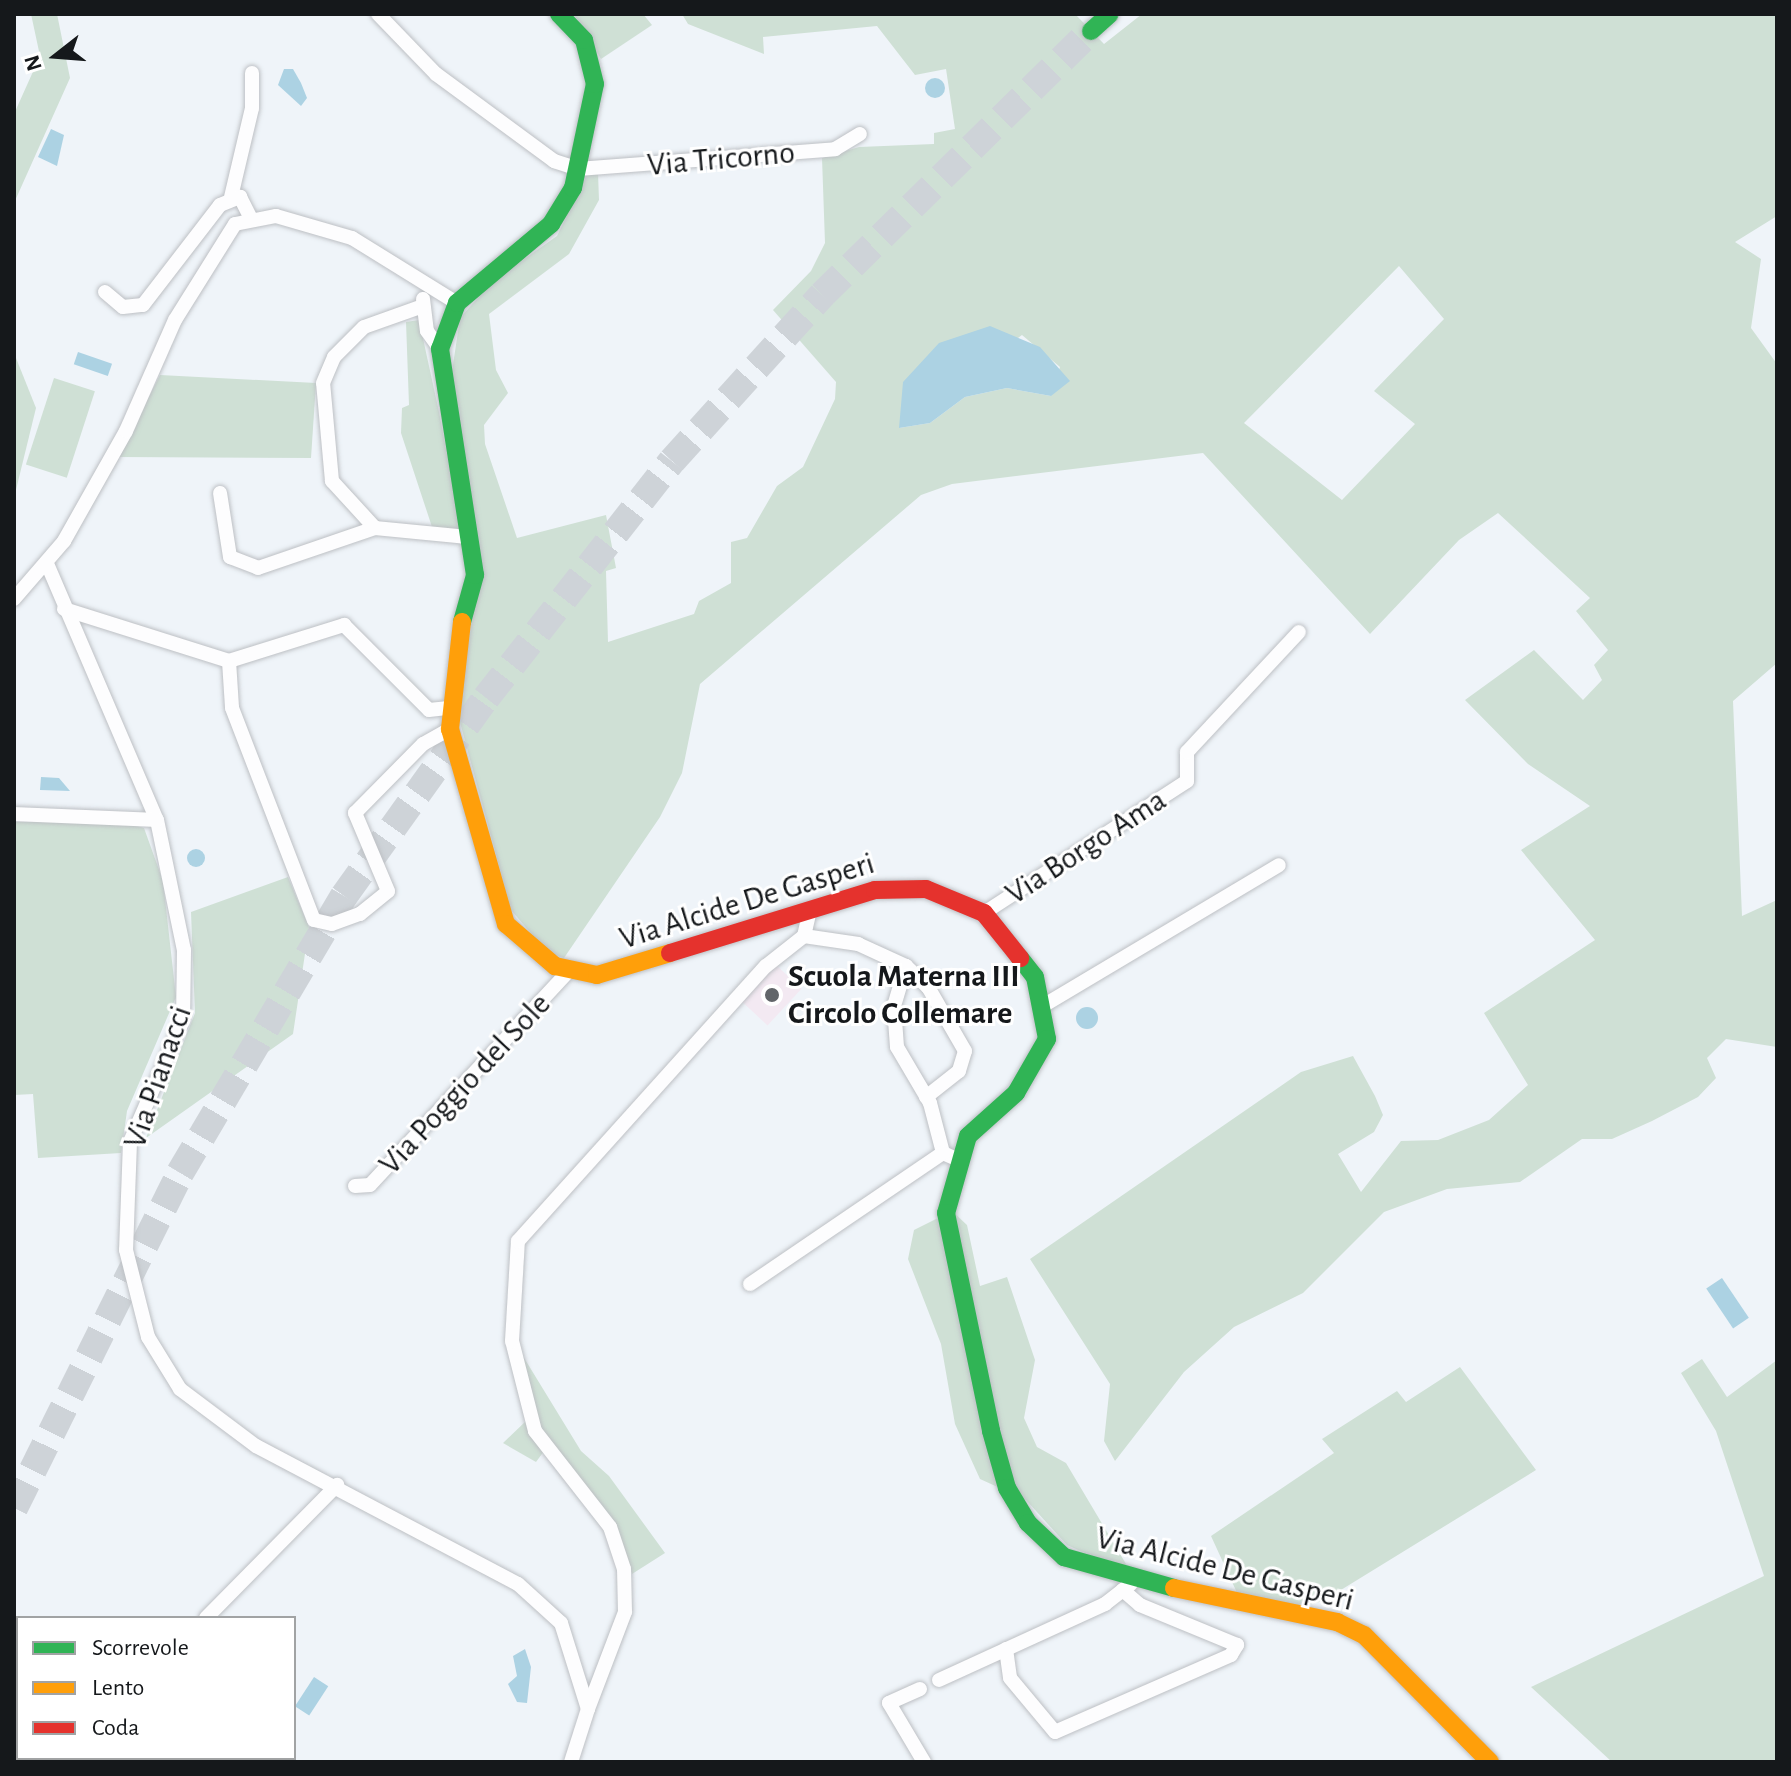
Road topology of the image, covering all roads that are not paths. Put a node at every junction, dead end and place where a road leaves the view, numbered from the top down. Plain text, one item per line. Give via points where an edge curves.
1 (378, 14) edge
2 (559, 14) edge
3 (1110, 14) edge
4 (1091, 31) tunnel mouth
5 (252, 73) dead end
6 (860, 134) dead end
7 (578, 169) junction
8 (231, 197) junction
9 (250, 217) junction
10 (422, 287) junction
11 (105, 292) dead end
12 (457, 303) junction
13 (423, 306) junction
14 (440, 349) junction
15 (220, 493) dead end
16 (375, 528) junction
17 (468, 537) junction
18 (48, 566) junction
19 (14, 599) edge
20 (64, 609) junction
21 (1299, 632) dead end
22 (229, 661) junction
23 (449, 708) junction
24 (450, 729) junction
25 (14, 814) edge
26 (157, 820) junction
27 (1279, 865) dead end
28 (810, 909) junction
29 (984, 913) junction
30 (804, 936) junction
31 (906, 966) junction
32 (569, 971) junction
33 (1046, 1004) junction
34 (926, 1097) junction
35 (950, 1156) junction
36 (355, 1186) dead end
37 (750, 1284) dead end
38 (337, 1485) junction
39 (1129, 1586) junction
40 (208, 1616) edge
41 (1006, 1649) junction
42 (939, 1680) dead end
43 (920, 1689) dead end
44 (588, 1709) junction
45 (571, 1762) edge
46 (924, 1762) edge
47 (1490, 1762) edge

1 - 7 street via 436,74 554,161
2 - 7 main road, Via Alcide De Gasperi via 584,40 595,78
3 - 4 main road
5 - 8 street via 252,108
6 - 7 street, Via Tricorno via 835,149
7 - 12 main road, Via Alcide De Gasperi via 556,219
8 - 9 street via 243,200
8 - 11 street via 147,302 123,307
9 - 10 street via 284,218 352,238 394,259
9 - 18 street via 224,236 183,306 126,431
10 - 12 street
10 - 13 street
12 - 14 main road, Via Alcide De Gasperi
13 - 14 street
13 - 16 street via 364,327 334,357 323,383 323,444 332,481
14 - 17 main road, Via Alcide De Gasperi
15 - 16 street via 230,557 258,568
16 - 17 street
17 - 23 main road, Via Alcide De Gasperi via 475,575
18 - 19 street
18 - 20 street, Via Pianacci
20 - 22 street
20 - 26 street, Via Pianacci
21 - 29 street, Via Borgo Ama via 1187,752 1187,781
22 - 23 street via 344,625 429,710
22 - 24 street via 232,708 314,920 332,924 360,914 388,891 355,813 423,744
23 - 24 main road, Via Alcide De Gasperi
24 - 32 main road, Via Alcide De Gasperi via 506,924 527,949
25 - 26 street
26 - 38 street, Via Pianacci via 171,866 189,998 130,1142 125,1208 133,1298 180,1389 256,1446
27 - 33 street
28 - 29 main road, Via Alcide De Gasperi via 902,887 951,896
28 - 30 street
28 - 32 main road, Via Alcide De Gasperi via 621,971
29 - 33 main road, Via Alcide De Gasperi via 1021,951
30 - 31 street via 858,944
30 - 44 street via 766,966 518,1241 512,1341 535,1431 610,1527 624,1569 625,1612
31 - 34 street via 894,1006 897,1047
31 - 34 street via 928,987 965,1051 959,1071
32 - 36 street, Via Poggio del Sole via 370,1185
33 - 35 main road via 1039,1061
34 - 35 street
35 - 37 street
35 - 39 main road, Via Alcide De Gasperi via 946,1213 1007,1488 1028,1523 1064,1557
38 - 40 street
38 - 44 street, Via Pianacci via 518,1584 561,1623
39 - 41 street
39 - 41 street via 1140,1605 1237,1645 1231,1655 1055,1732 1010,1678
39 - 47 main road, Via Alcide De Gasperi via 1337,1622 1364,1635
41 - 42 street
43 - 46 street via 889,1703
44 - 45 street

